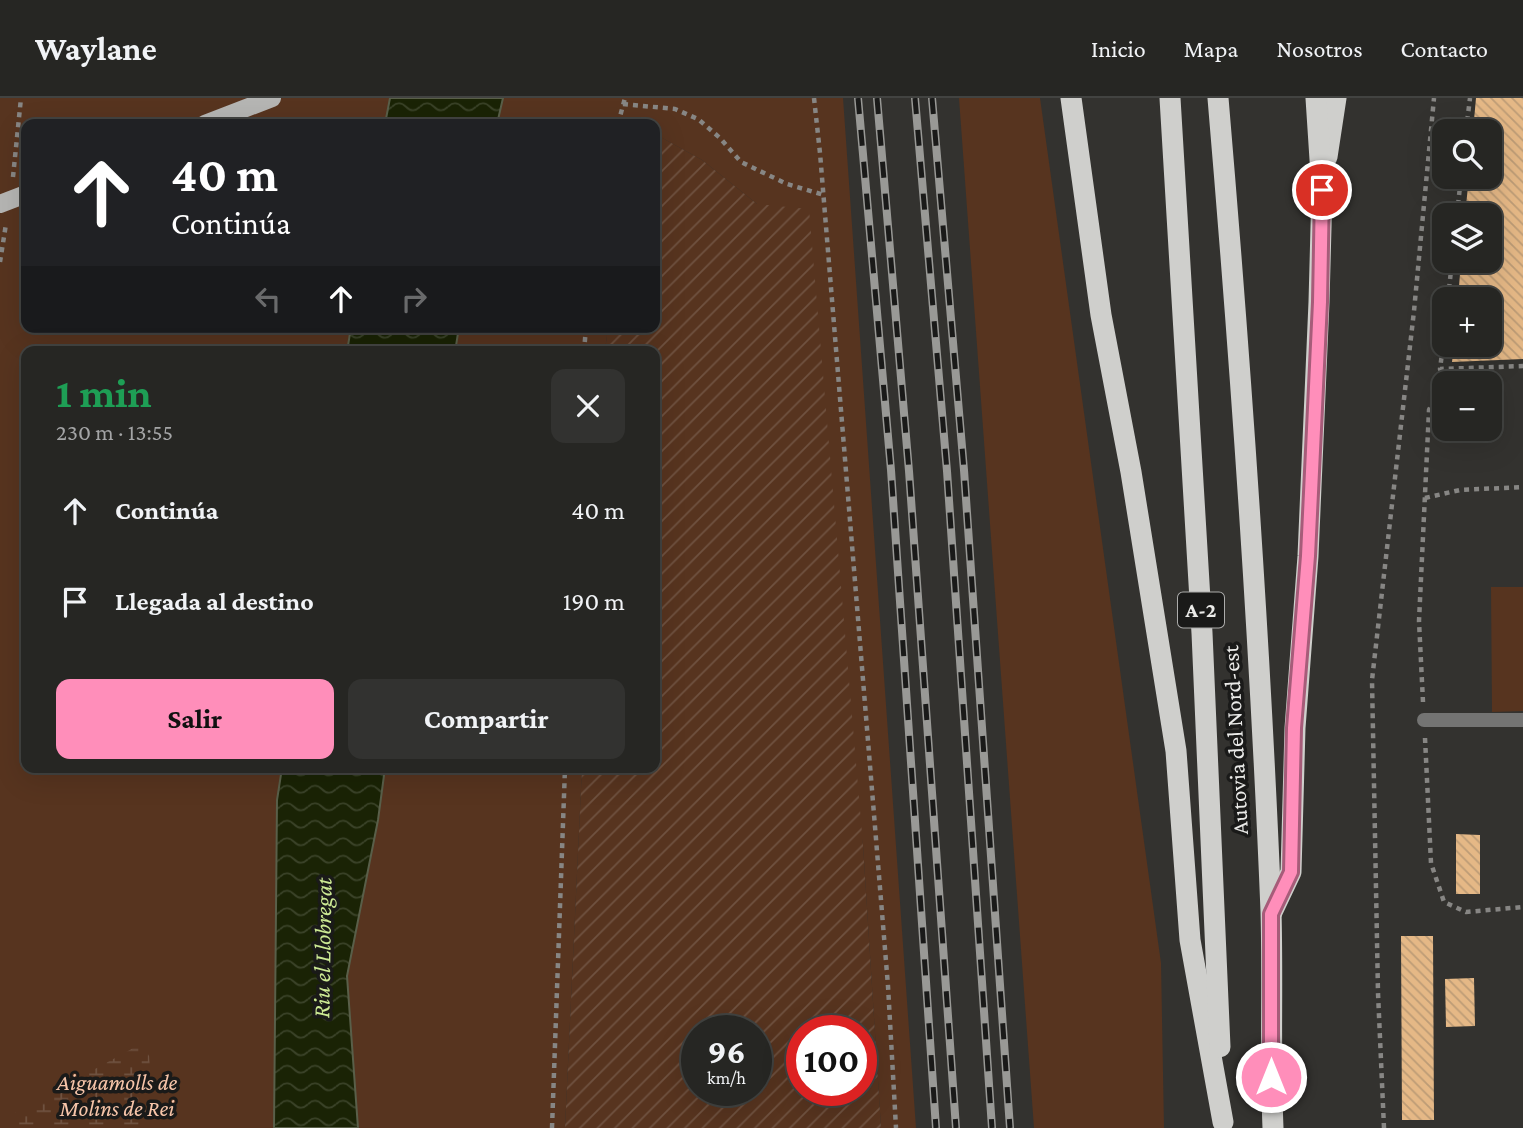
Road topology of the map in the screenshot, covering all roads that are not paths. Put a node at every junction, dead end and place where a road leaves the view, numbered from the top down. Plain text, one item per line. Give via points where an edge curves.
1 (272, 98) edge
2 (1071, 98) edge
3 (1170, 98) edge
4 (1218, 98) edge
5 (1315, 98) edge
6 (1336, 98) edge
7 (218, 119) edge
8 (1322, 190) junction
9 (21, 196) edge
10 (0, 204) edge
11 (1424, 720) road end
12 (1523, 720) edge
13 (1271, 914) junction
14 (1223, 1125) edge
15 (1273, 1128) edge

1 - 7 main road
2 - 14 highway via 1101,314 1176,751 1190,940
3 - 14 highway, Autovia del Nord-est / A-2 via 1203,646
4 - 13 highway, Autovia del Nord-est / A-2 via 1236,312
5 - 8 highway
6 - 8 highway
8 - 13 highway via 1308,556 1294,728 1291,872
9 - 10 main road
11 - 12 lane
13 - 15 highway, Autovia del Nord-est / A-2

